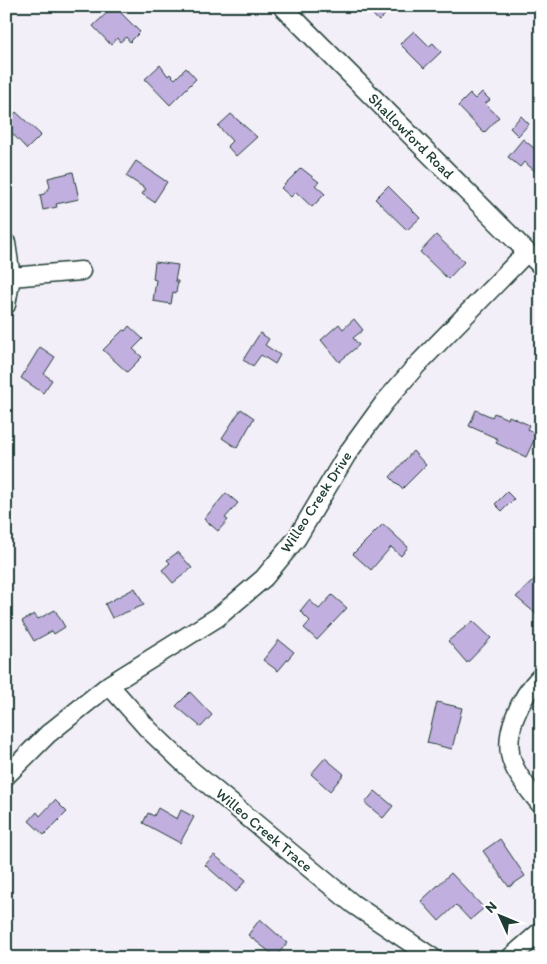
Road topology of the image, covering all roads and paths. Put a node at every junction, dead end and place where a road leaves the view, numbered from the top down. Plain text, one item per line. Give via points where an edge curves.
1 (282, 6) edge
2 (6, 243) edge
3 (527, 252) junction
4 (541, 266) edge
5 (81, 271) dead end
6 (11, 277) junction
7 (6, 305) edge
8 (541, 676) edge
9 (109, 685) junction
10 (6, 776) edge
11 (541, 805) edge
12 (541, 931) edge
13 (433, 958) edge
14 (510, 958) edge

1 - 3 street, Shallowford Road
2 - 6 street
3 - 4 street, Shallowford Road
3 - 9 street, Willeo Creek Drive via 384,403 347,454 297,538 264,578 218,617
5 - 6 street
6 - 7 street
8 - 11 street via 523,698 510,744 518,774
9 - 10 street, Willeo Creek Drive via 48,734
9 - 13 street, Willeo Creek Trace via 148,729 192,770 353,904
12 - 14 street

